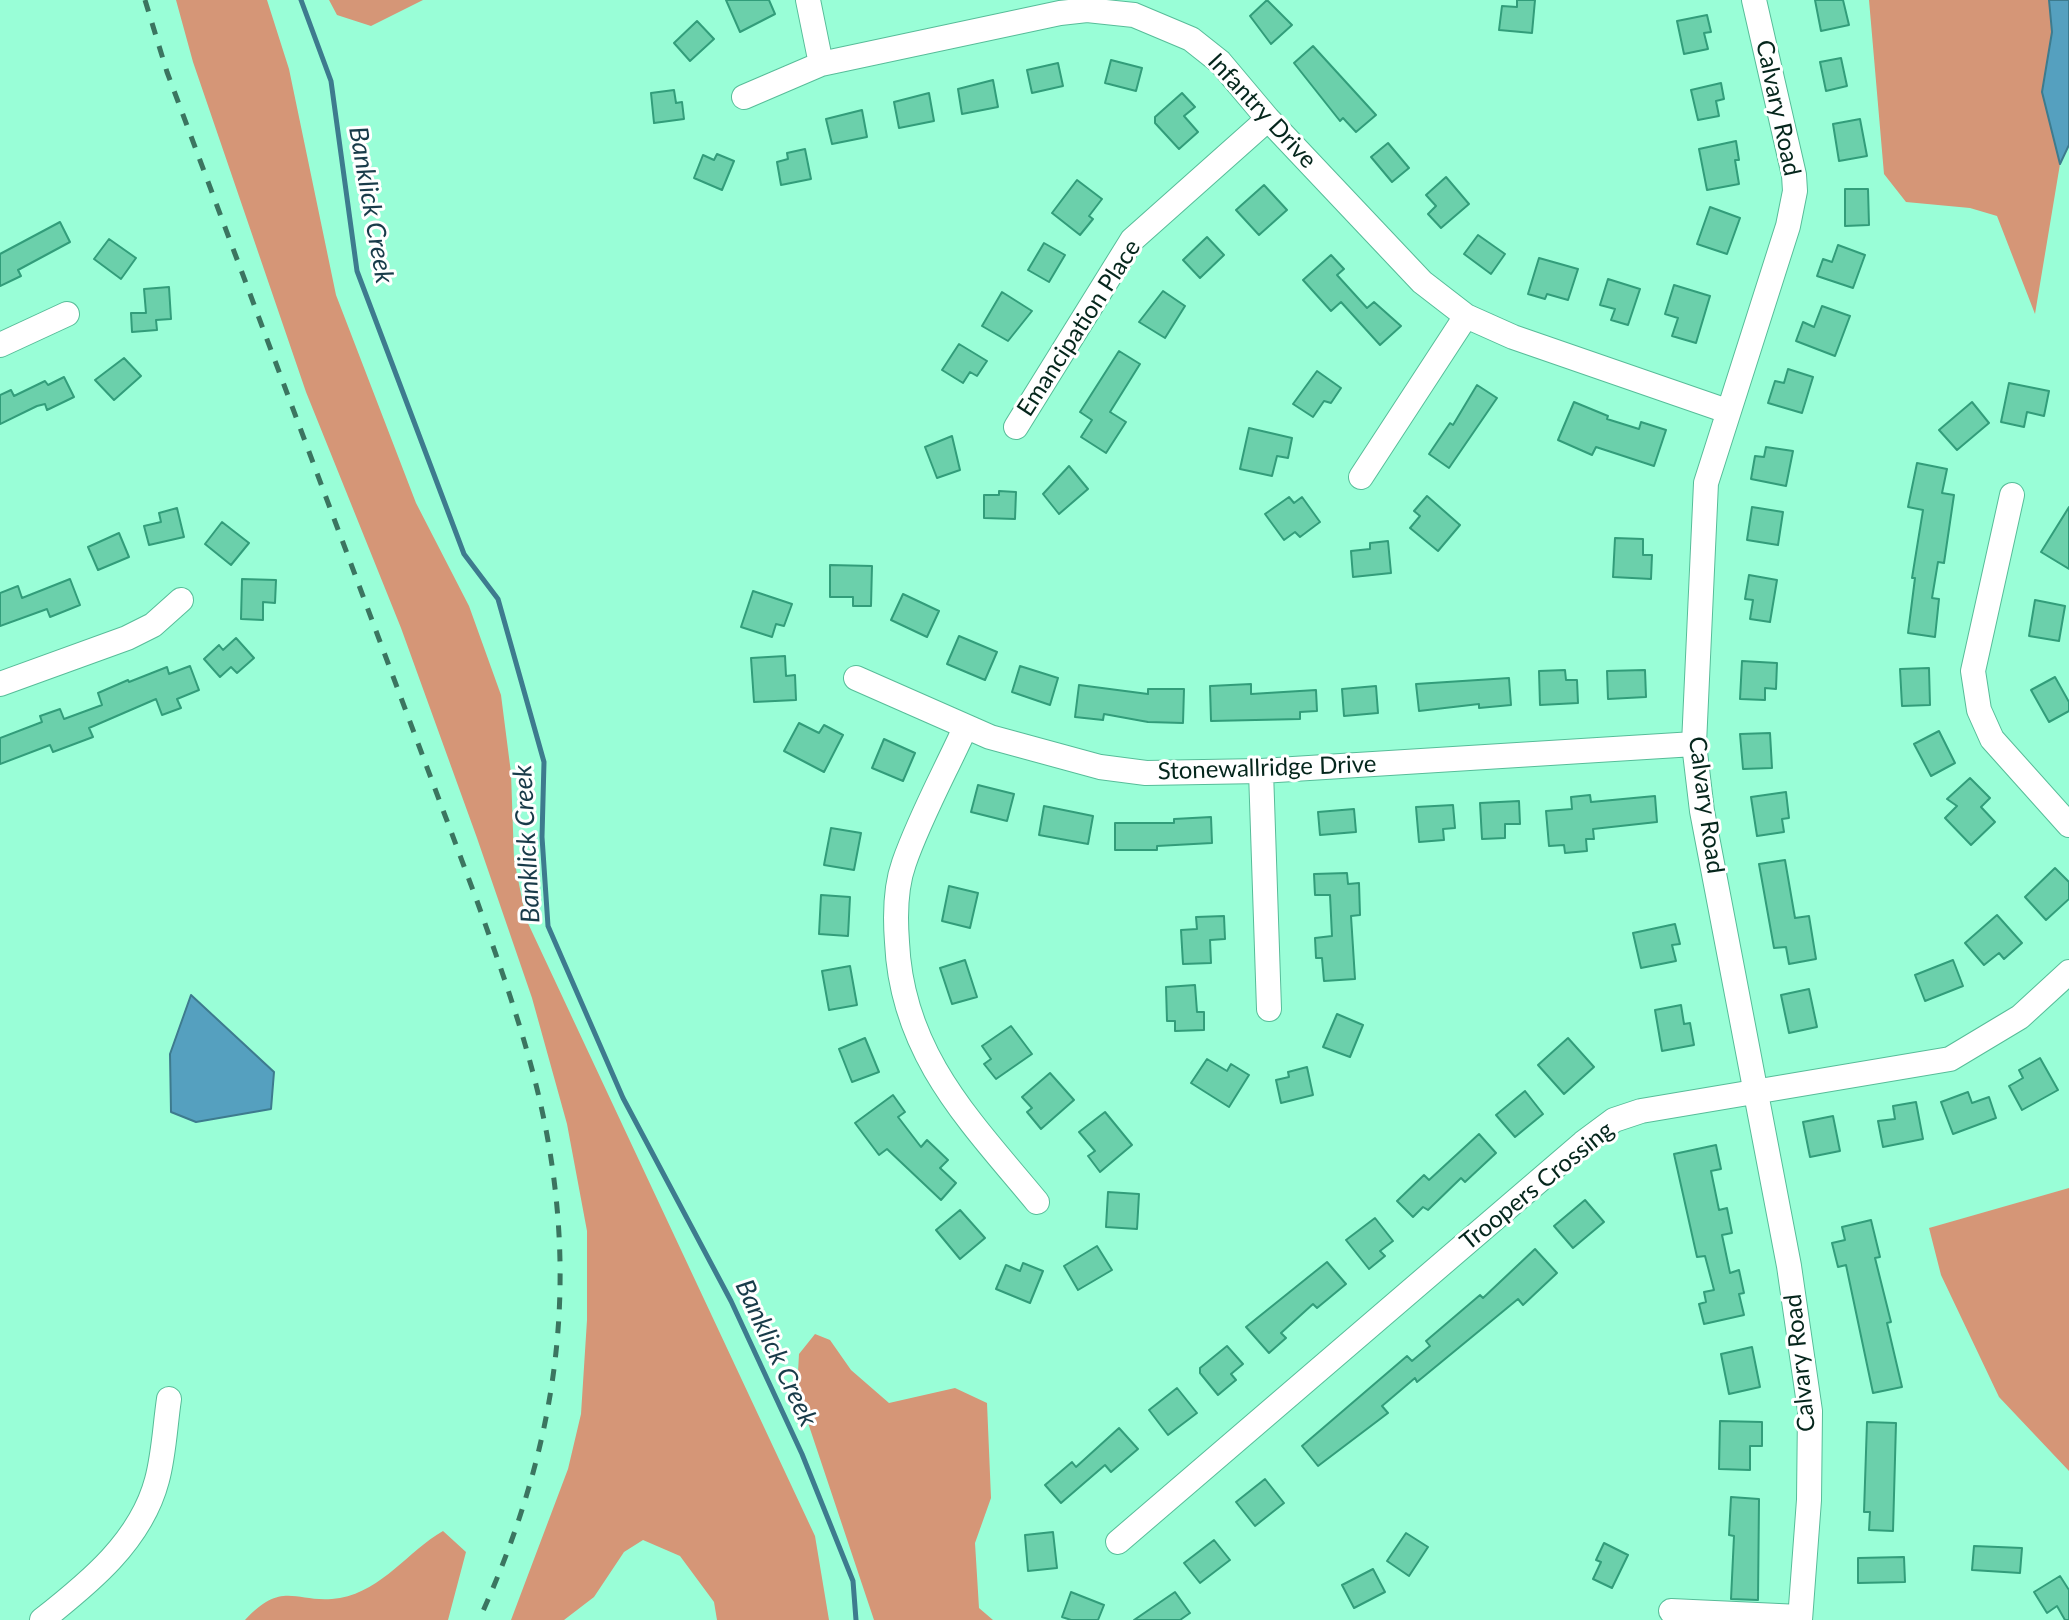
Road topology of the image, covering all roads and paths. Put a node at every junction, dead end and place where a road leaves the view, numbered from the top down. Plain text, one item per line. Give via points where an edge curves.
1 (808, 0) edge
2 (1754, 0) edge
3 (821, 64) junction
4 (744, 97) dead end
5 (1268, 118) junction
6 (67, 314) dead end
7 (1466, 316) junction
8 (0, 345) edge
9 (1727, 411) junction
10 (1016, 427) dead end
11 (1361, 478) dead end
12 (2012, 495) dead end
13 (181, 600) dead end
14 (856, 678) dead end
15 (0, 684) edge
16 (965, 727) junction
17 (1693, 744) junction
18 (1261, 771) junction
19 (2069, 825) edge
20 (2069, 972) edge
21 (1269, 1009) dead end
22 (1754, 1091) junction
23 (1037, 1202) dead end
24 (169, 1399) dead end
25 (1118, 1542) dead end
26 (1671, 1611) dead end
27 (1800, 1618) edge
28 (42, 1620) edge

1 - 3 street
2 - 9 street, Calvary Road via 1795,191 1788,226
3 - 4 street, Infantry Drive
3 - 5 street, Infantry Drive via 1060,13 1111,11 1160,23 1191,39 1220,62
5 - 7 street, Infantry Drive via 1422,282
5 - 10 street, Emancipation Place via 1132,240
6 - 8 street
7 - 9 street, Infantry Drive via 1513,337
7 - 11 street
9 - 17 street, Calvary Road via 1706,483
12 - 19 street via 1973,671 1979,710 1992,739
13 - 15 street via 153,625 127,638
14 - 16 street, Stonewallridge Drive
16 - 18 street, Stonewallridge Drive via 1024,747 1146,773
16 - 23 street via 903,865 895,909 903,1001 951,1099
17 - 18 street, Stonewallridge Drive
17 - 22 street, Calvary Road
18 - 21 street
20 - 22 street, Troopers Crossing via 2020,1017 1950,1059
22 - 25 street, Troopers Crossing via 1641,1111 1614,1121
22 - 27 street, Calvary Road via 1789,1266 1810,1411
24 - 28 street via 157,1482 132,1536 87,1585
26 - 27 street

